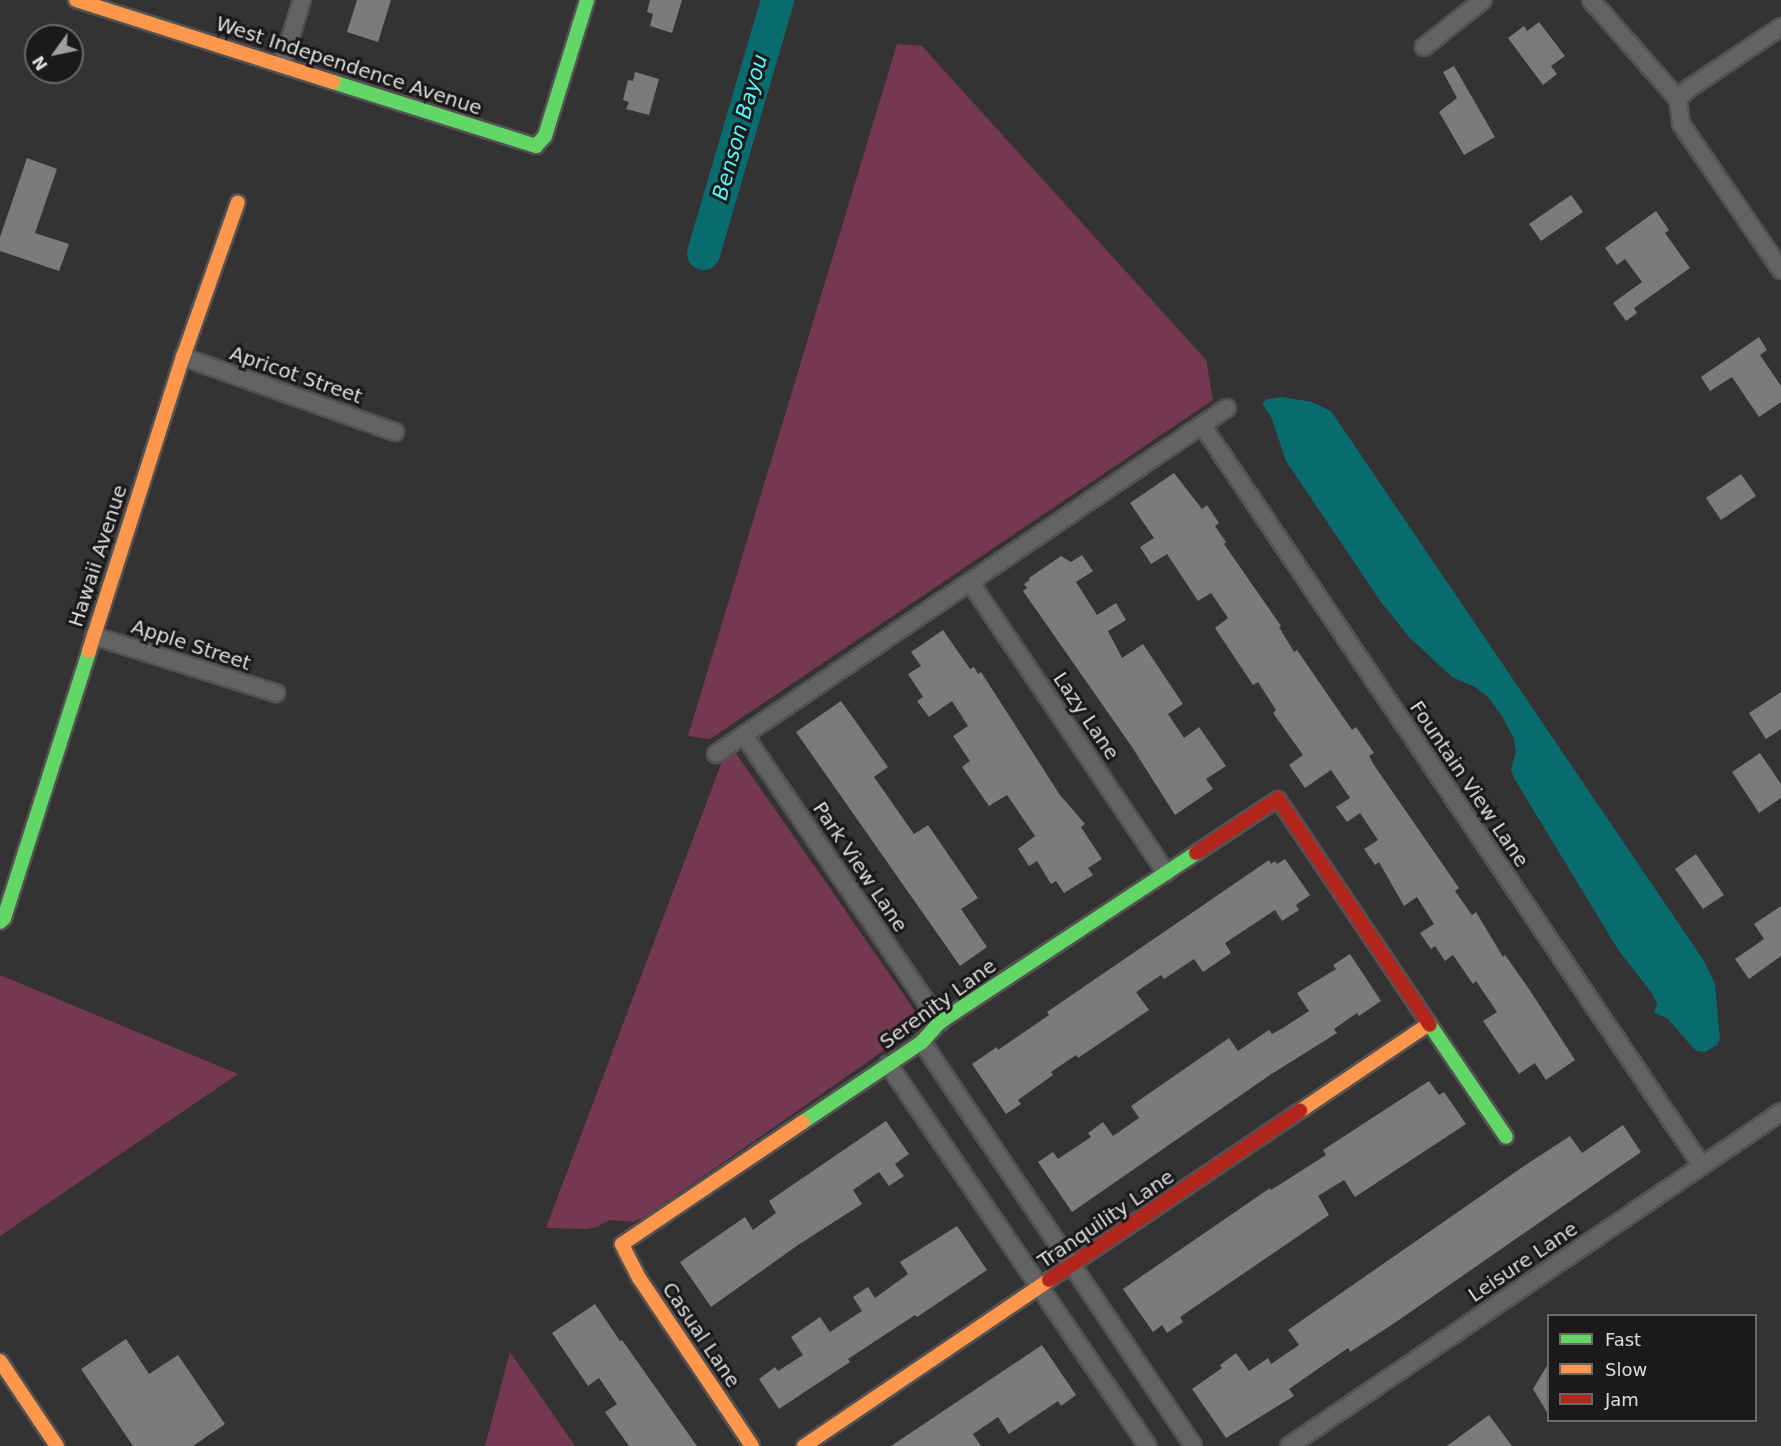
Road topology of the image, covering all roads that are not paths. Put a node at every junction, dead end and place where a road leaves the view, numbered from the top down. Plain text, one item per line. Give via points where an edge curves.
1 (76, 0) edge
2 (302, 0) edge
3 (588, 0) edge
4 (1483, 0) edge
5 (1591, 0) edge
6 (1781, 27) edge
7 (1424, 47) dead end
8 (282, 65) junction
9 (1678, 99) junction
10 (238, 202) dead end
11 (1781, 270) edge
12 (183, 357) junction
13 (1227, 408) dead end
14 (1202, 425) junction
15 (395, 432) dead end
16 (970, 582) junction
17 (94, 636) junction
18 (276, 693) dead end
19 (744, 735) junction
20 (716, 754) dead end
21 (1166, 873) junction
22 (0, 922) edge
23 (940, 1022) junction
24 (1429, 1023) junction
25 (922, 1042) junction
26 (888, 1064) junction
27 (1781, 1112) edge
28 (1506, 1137) dead end
29 (1702, 1166) junction
30 (621, 1244) joint
31 (1071, 1266) junction
32 (1040, 1287) junction
33 (0, 1361) edge
34 (57, 1446) edge
35 (752, 1446) edge
36 (804, 1446) edge
37 (1148, 1446) edge
38 (1192, 1446) edge
39 (1289, 1446) edge

1 - 8 street, West Independence Avenue
2 - 8 street
3 - 8 street, West Independence Avenue via 545,136 536,146
4 - 7 street
5 - 9 street
6 - 9 street
9 - 11 street via 1681,124
10 - 12 street, Hawaii Avenue
12 - 15 street, Apricot Street
12 - 17 street, Hawaii Avenue
13 - 14 street
14 - 16 street
14 - 29 street, Fountain View Lane
16 - 19 street
16 - 21 street, Lazy Lane
17 - 18 street, Apple Street
17 - 22 street, Hawaii Avenue
19 - 20 street
19 - 23 street, Park View Lane
21 - 23 street, Serenity Lane
21 - 24 street, Serenity Lane via 1278,799
23 - 25 street, Serenity Lane
24 - 28 street
24 - 31 street, Tranquility Lane
25 - 26 street, Serenity Lane
25 - 31 street
26 - 30 street, Serenity Lane
26 - 32 street
27 - 29 street, Leisure Lane
29 - 39 street, Leisure Lane
30 - 35 street, Casual Lane via 639,1278
31 - 32 street, Tranquility Lane
31 - 38 street
32 - 36 street, Tranquility Lane
32 - 37 street
33 - 34 street

